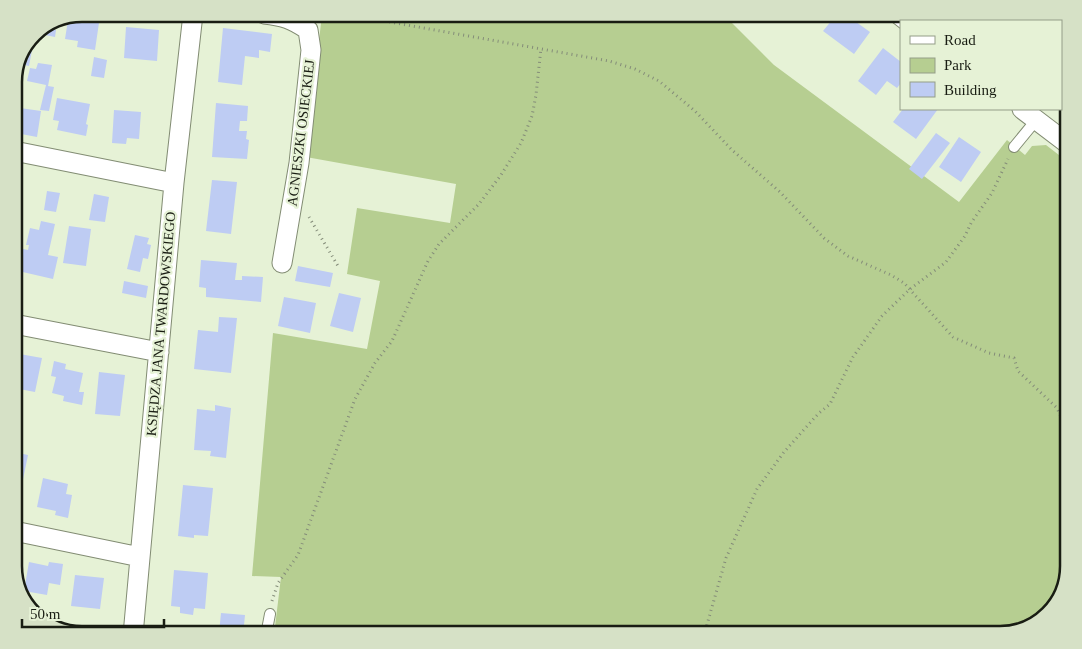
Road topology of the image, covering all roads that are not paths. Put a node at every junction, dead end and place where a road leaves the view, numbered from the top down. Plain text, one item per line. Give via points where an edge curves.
1 (192, 22) edge
2 (296, 22) edge
3 (1029, 114) edge
4 (1059, 137) edge
5 (1014, 147) road end
6 (23, 153) edge
7 (174, 184) junction
8 (282, 263) dead end
9 (23, 326) edge
10 (159, 352) junction
11 (23, 533) edge
12 (140, 557) junction
13 (270, 614) road end
14 (134, 626) edge
15 (268, 626) edge

1 - 7 street, KSIĘDZA JANA TWARDOWSKIEGO
2 - 8 street, AGNIESZKI OSIECKIEJ via 308,30 311,50 299,163
3 - 4 street
3 - 5 lane
6 - 7 street
7 - 10 street, KSIĘDZA JANA TWARDOWSKIEGO
9 - 10 street
10 - 12 street, KSIĘDZA JANA TWARDOWSKIEGO
11 - 12 street
12 - 14 street, KSIĘDZA JANA TWARDOWSKIEGO
13 - 15 lane

